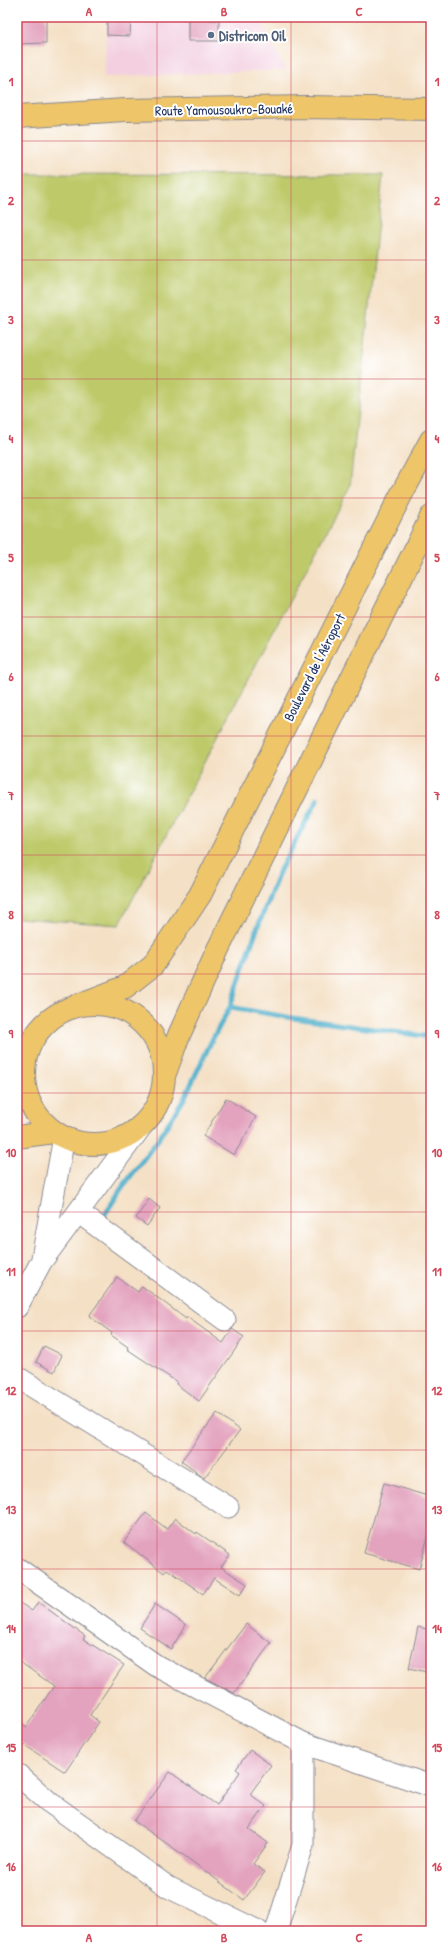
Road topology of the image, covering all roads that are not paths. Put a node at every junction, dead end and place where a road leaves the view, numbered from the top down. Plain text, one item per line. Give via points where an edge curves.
1 (431, 108) edge
2 (17, 117) edge
3 (431, 440) edge
4 (431, 517) edge
5 (76, 1006) junction
6 (20, 1074) edge
7 (164, 1076) junction
8 (140, 1127) junction
9 (59, 1135) junction
10 (17, 1137) edge
11 (78, 1212) junction
12 (41, 1262) junction
13 (17, 1307) edge
14 (225, 1320) dead end
15 (17, 1377) edge
16 (228, 1507) dead end
17 (17, 1568) edge
18 (303, 1743) junction
19 (17, 1774) edge
20 (431, 1786) edge
21 (258, 1931) edge
22 (276, 1931) edge

1 - 2 main road, Route Yamousoukro-Bouaké via 132,110
3 - 5 main road, Boulevard de l'Aéroport via 400,496 200,895 153,965 125,987
4 - 7 main road via 218,949 179,1035
5 - 6 main road via 55,1015 38,1030 27,1051
5 - 7 main road via 98,1003 118,1008 137,1019 152,1035 161,1054
6 - 9 main road via 37,1117
7 - 8 main road via 153,1112
8 - 9 main road via 121,1139 98,1145 75,1142
8 - 11 street
9 - 10 main road
9 - 12 street
11 - 12 street
11 - 14 street
12 - 13 street
15 - 16 street
17 - 18 street via 157,1666
18 - 20 street
18 - 22 street via 303,1845
19 - 21 street via 49,1802 168,1887

